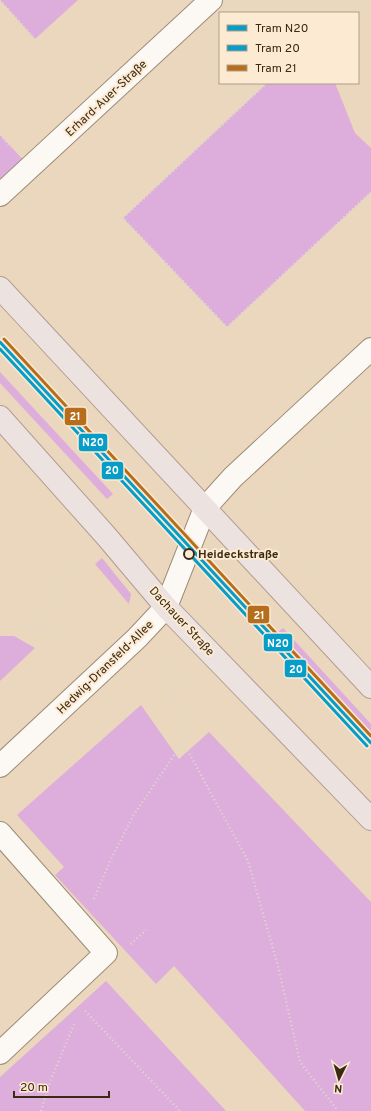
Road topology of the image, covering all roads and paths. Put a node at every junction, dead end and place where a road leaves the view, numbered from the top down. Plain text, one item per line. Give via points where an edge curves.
1 (0, 0) edge
2 (211, 0) edge
3 (355, 0) edge
4 (342, 12) edge
5 (36, 39) dead end
6 (265, 84) edge
7 (371, 192) edge
8 (0, 195) edge
9 (0, 288) edge
10 (371, 349) edge
11 (371, 398) edge
12 (0, 417) edge
13 (204, 447) dead end
14 (174, 475) junction
15 (258, 504) dead end
16 (205, 508) junction
17 (107, 537) junction
18 (314, 566) dead end
19 (284, 594) junction
20 (166, 607) junction
21 (0, 624) edge
22 (30, 626) junction
23 (64, 634) dead end
24 (215, 657) junction
25 (166, 661) dead end
26 (186, 683) dead end
27 (371, 687) edge
28 (183, 742) junction
29 (0, 766) edge
30 (371, 819) edge
31 (0, 833) edge
32 (78, 921) junction
33 (70, 988) junction
34 (81, 1008) junction
35 (0, 1053) edge
36 (41, 1111) edge
37 (180, 1111) edge
38 (338, 1111) edge

1 - 5 path
2 - 8 street, Erhard-Auer-Straße
3 - 4 path
6 - 7 path via 123,218 227,327
9 - 14 main road
10 - 16 street via 233,477
11 - 15 path
12 - 17 main road, Dachauer Straße
13 - 14 path
14 - 16 main road
14 - 17 path
16 - 19 main road
16 - 20 street, Hedwig-Dransfeld-Allee
17 - 20 main road, Dachauer Straße
17 - 22 path via 77,564
18 - 19 path
19 - 24 path
19 - 27 main road
20 - 24 main road, Dachauer Straße
20 - 29 street, Hedwig-Dransfeld-Allee via 137,638
21 - 22 path
22 - 23 path
24 - 26 path
24 - 30 main road, Dachauer Straße
25 - 28 path
28 - 32 path via 132,816 91,906
28 - 38 path via 248,861 278,966 300,1062
31 - 32 street
32 - 33 street via 106,953
33 - 34 path
33 - 35 street
34 - 36 path via 51,1079
34 - 37 path

